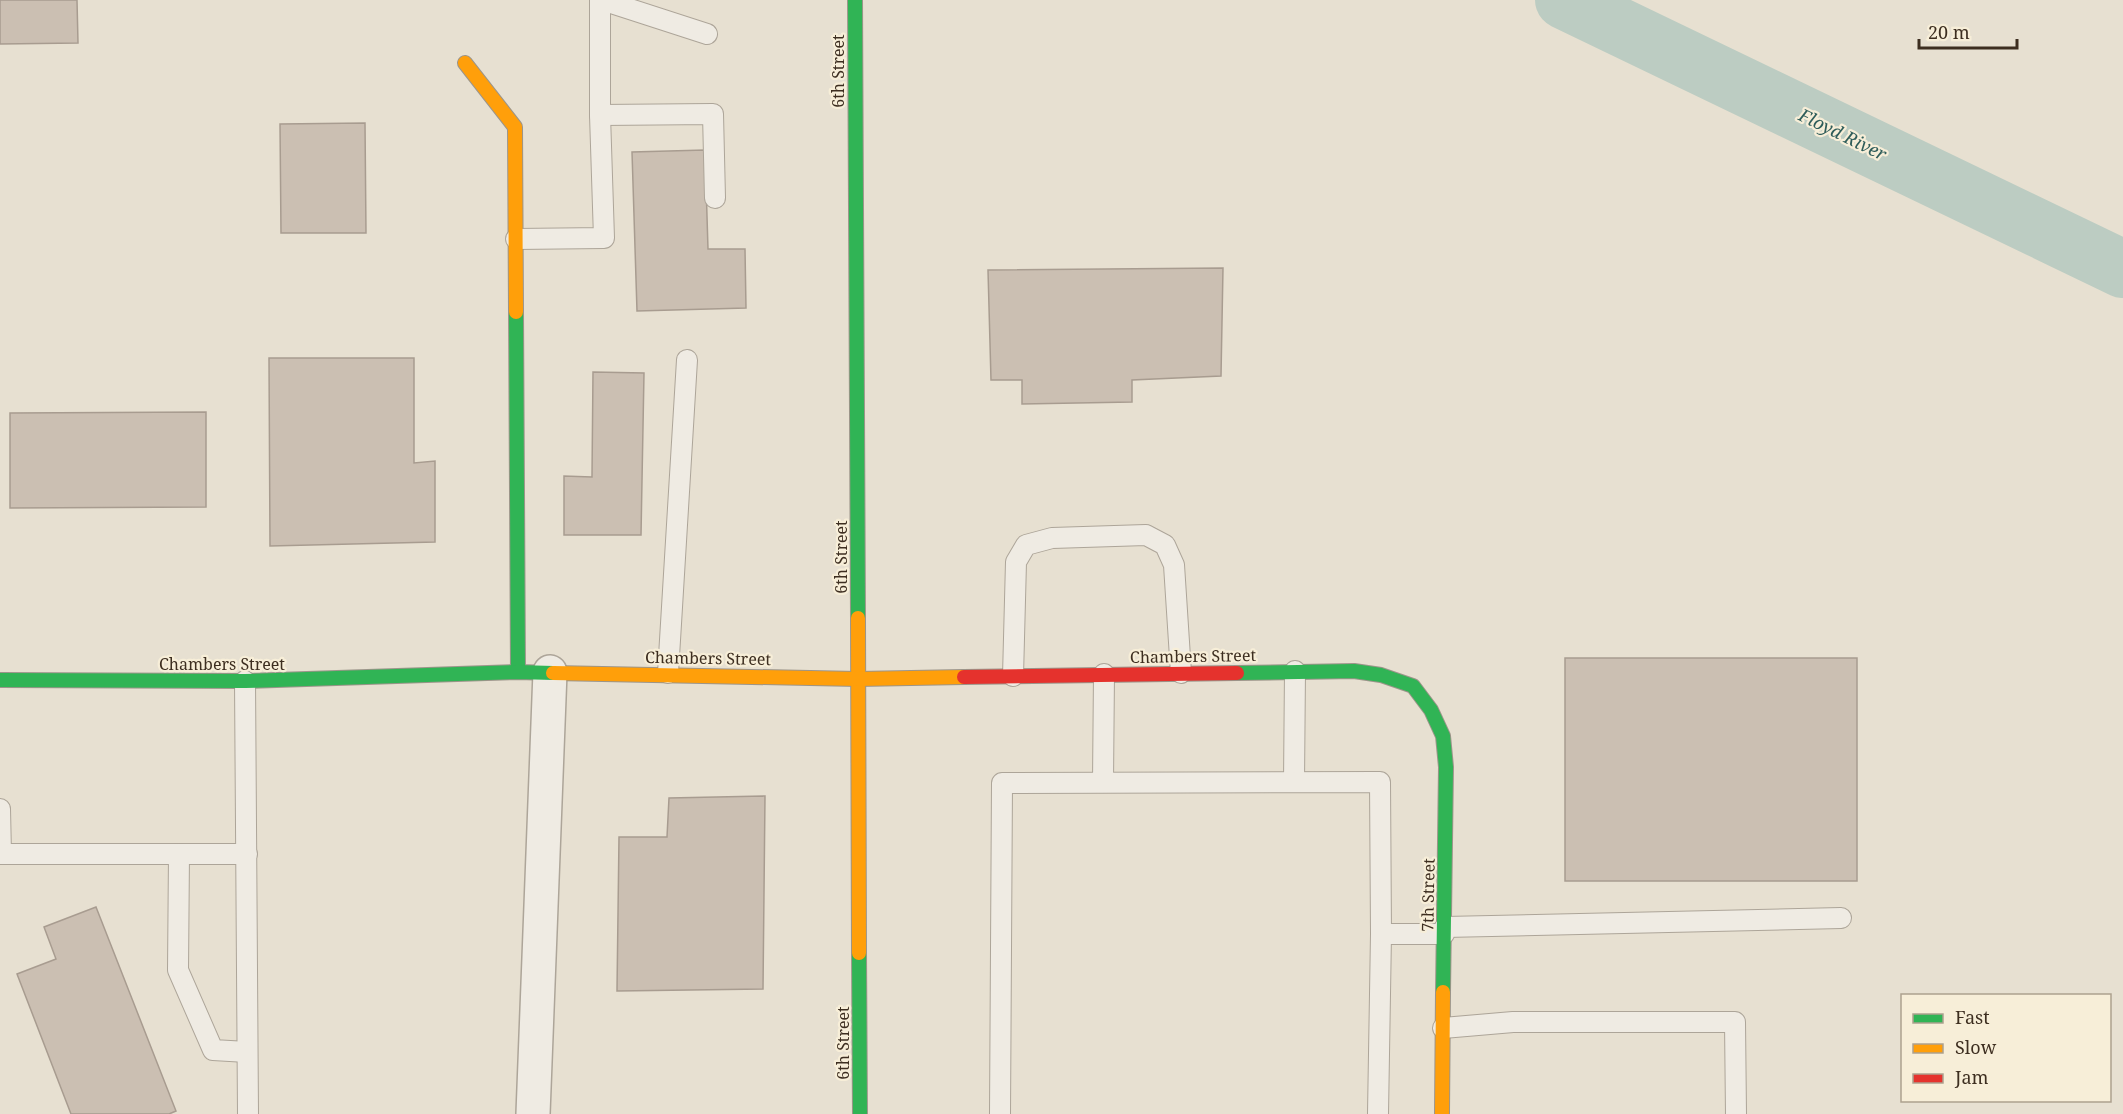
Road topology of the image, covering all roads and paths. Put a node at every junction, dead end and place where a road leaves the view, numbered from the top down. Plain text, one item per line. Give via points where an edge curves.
1 (601, 0) edge
2 (855, 0) edge
3 (707, 34) dead end
4 (465, 63) dead end
5 (600, 115) junction
6 (715, 198) dead end
7 (516, 239) junction
8 (687, 360) dead end
9 (1295, 671) junction
10 (518, 672) junction
11 (550, 672) junction
12 (668, 673) junction
13 (1181, 673) junction
14 (1104, 674) junction
15 (1013, 676) junction
16 (858, 679) junction
17 (0, 680) edge
18 (245, 681) junction
19 (1413, 686) joint
20 (1103, 782) junction
21 (1294, 782) junction
22 (0, 808) edge
23 (179, 854) junction
24 (247, 854) junction
25 (1842, 918) dead end
26 (1444, 930) junction
27 (1381, 934) junction
28 (1443, 1028) junction
29 (247, 1052) junction
30 (248, 1114) edge
31 (533, 1114) edge
32 (860, 1114) edge
33 (1000, 1114) edge
34 (1378, 1114) edge
35 (1442, 1114) edge
36 (1736, 1114) edge

1 - 3 lane
1 - 5 lane
2 - 16 street, 6th Street
4 - 7 street via 515,127
5 - 6 lane via 713,114
5 - 7 lane via 604,238
7 - 10 street
8 - 12 lane
9 - 13 street, Chambers Street
9 - 19 street, Chambers Street via 1354,670
9 - 21 lane
10 - 11 street, Chambers Street
10 - 18 street, Chambers Street
11 - 12 street, Chambers Street
11 - 31 street
12 - 16 street, Chambers Street
13 - 14 street, Chambers Street
13 - 15 lane via 1174,565 1165,545 1146,535 1052,538 1026,545 1016,562
14 - 15 street, Chambers Street
14 - 20 lane
15 - 16 street, Chambers Street
16 - 32 street, 6th Street
17 - 18 street, Chambers Street
18 - 24 lane
19 - 26 street, 7th Street via 1431,710 1443,736
20 - 21 lane
20 - 33 lane via 1002,783
21 - 27 lane via 1380,782
22 - 23 lane via 1,854
23 - 24 lane
23 - 29 lane via 178,970 213,1050
24 - 29 lane
25 - 26 lane
26 - 27 lane
26 - 28 street, 7th Street
27 - 34 lane
28 - 35 street, 7th Street
28 - 36 lane via 1513,1023 1735,1023
29 - 30 lane

